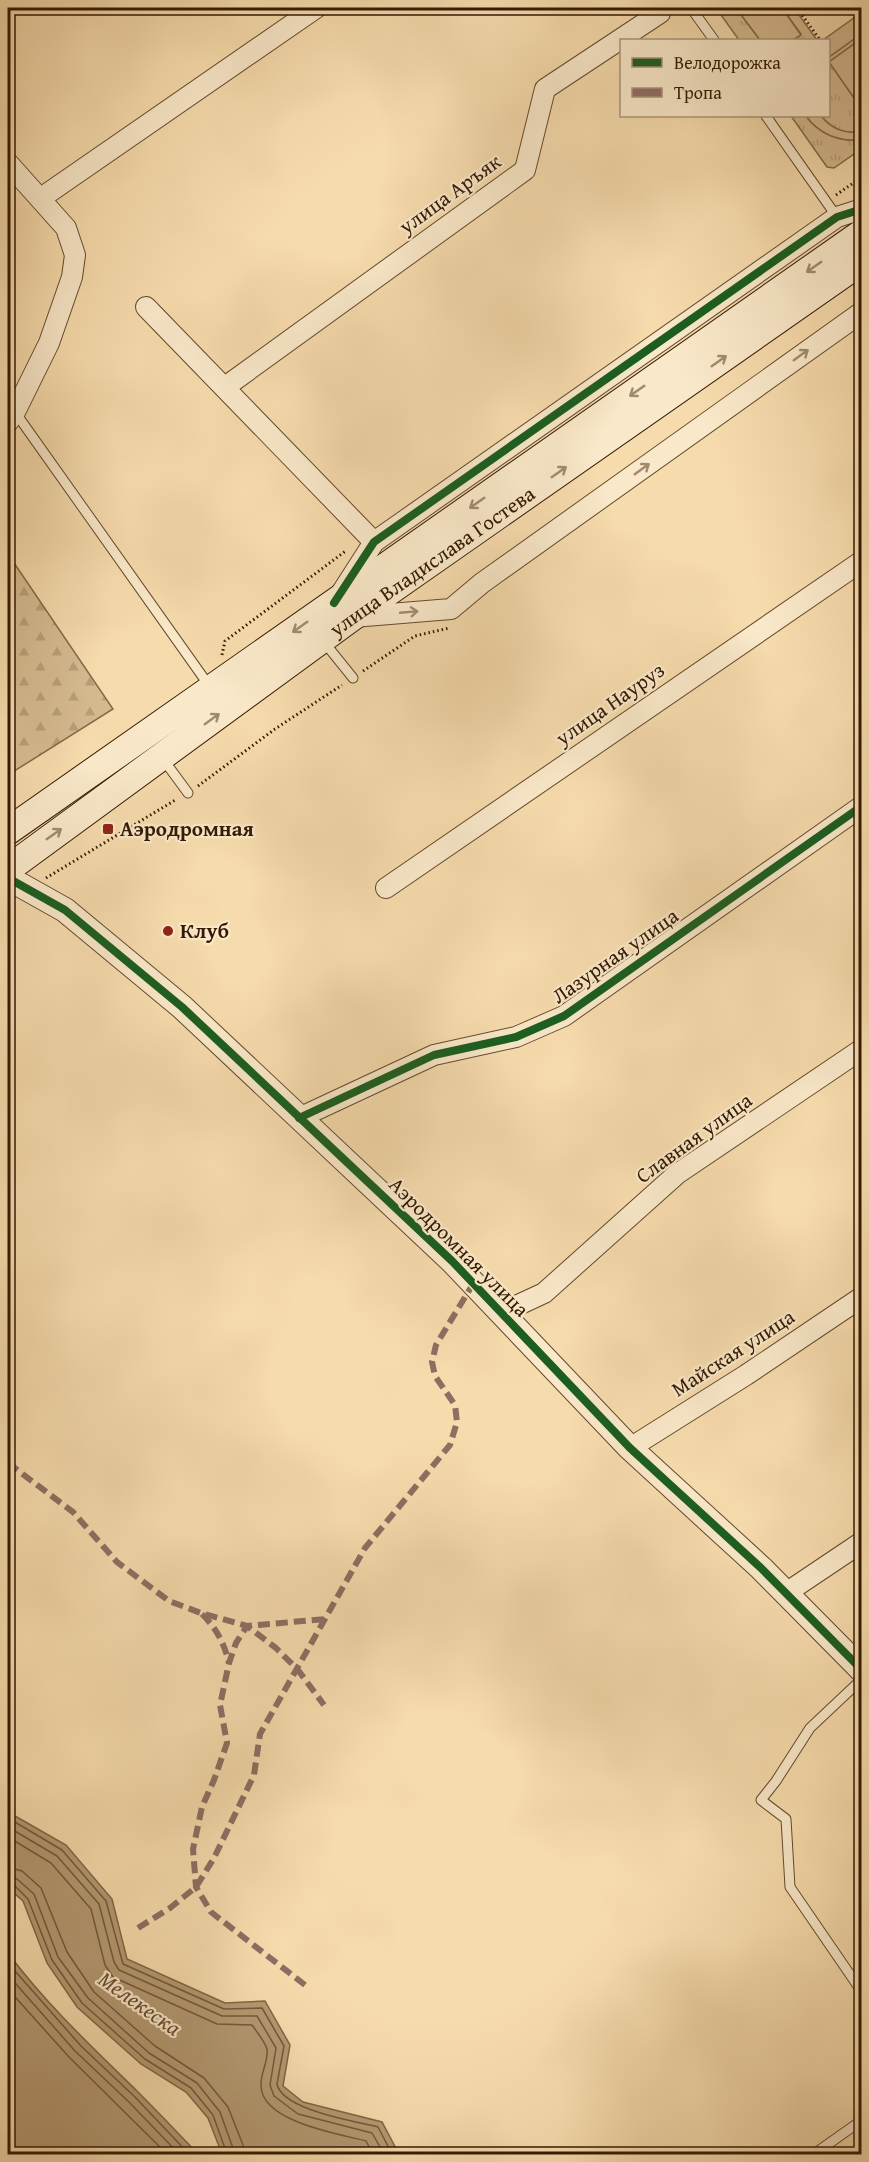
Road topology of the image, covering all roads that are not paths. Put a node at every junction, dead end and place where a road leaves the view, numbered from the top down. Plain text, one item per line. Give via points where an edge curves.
1 (316, 8) edge
2 (691, 8) edge
3 (660, 13) dead end
4 (620, 39) edge
5 (620, 39) edge
6 (713, 39) edge
7 (767, 117) edge
8 (8, 163) edge
9 (41, 198) junction
10 (861, 209) edge
11 (837, 217) junction
12 (861, 233) edge
13 (861, 261) edge
14 (146, 307) dead end
15 (861, 312) edge
16 (225, 387) junction
17 (11, 417) edge
18 (368, 535) junction
19 (861, 561) edge
20 (342, 610) junction
21 (322, 639) junction
22 (353, 678) dead end
23 (212, 689) junction
24 (161, 757) junction
25 (188, 793) dead end
26 (861, 806) edge
27 (8, 831) edge
28 (8, 869) edge
29 (8, 878) edge
30 (386, 888) dead end
31 (861, 1049) edge
32 (299, 1118) junction
33 (861, 1298) edge
34 (501, 1313) junction
35 (630, 1448) junction
36 (861, 1542) edge
37 (786, 1593) junction
38 (861, 1670) edge
39 (861, 1679) edge
40 (861, 1992) edge
41 (861, 2128) edge
42 (814, 2154) edge

1 - 9 street
2 - 6 lane
3 - 5 street, улица Аръяк
4 - 16 street, улица Аръяк via 544,89 525,170
7 - 11 lane
8 - 9 street
9 - 17 street via 66,228 75,255 72,277 49,343
10 - 11 street
11 - 18 street
12 -> 20 main road, улица Владислава Гостева
20 -> 13 main road, улица Владислава Гостева
14 - 16 street
20 -> 15 street via 451,609
16 - 18 street
17 - 23 lane
18 - 20 street
19 - 30 street, улица Науруз
20 - 21 main road, улица Владислава Гостева
20 -> 23 main road, улица Владислава Гостева
21 - 22 lane
24 -> 21 main road, улица Владислава Гостева
23 - 27 main road, улица Владислава Гостева
24 - 25 lane
28 -> 24 main road, улица Владислава Гостева
26 - 32 street, Лазурная улица via 564,1016 516,1037 434,1054
29 - 32 street, Аэродромная улица via 65,910 182,1007
31 - 34 street, Славная улица via 677,1174 544,1293
32 - 34 street, Аэродромная улица via 452,1261
33 - 35 street, Майская улица
34 - 35 street, Аэродромная улица
35 - 37 street, Аэродромная улица
36 - 37 street
37 - 38 street, Аэродромная улица
39 - 40 lane via 810,1728 761,1800 786,1819 790,1887
41 - 42 lane via 858,2123

